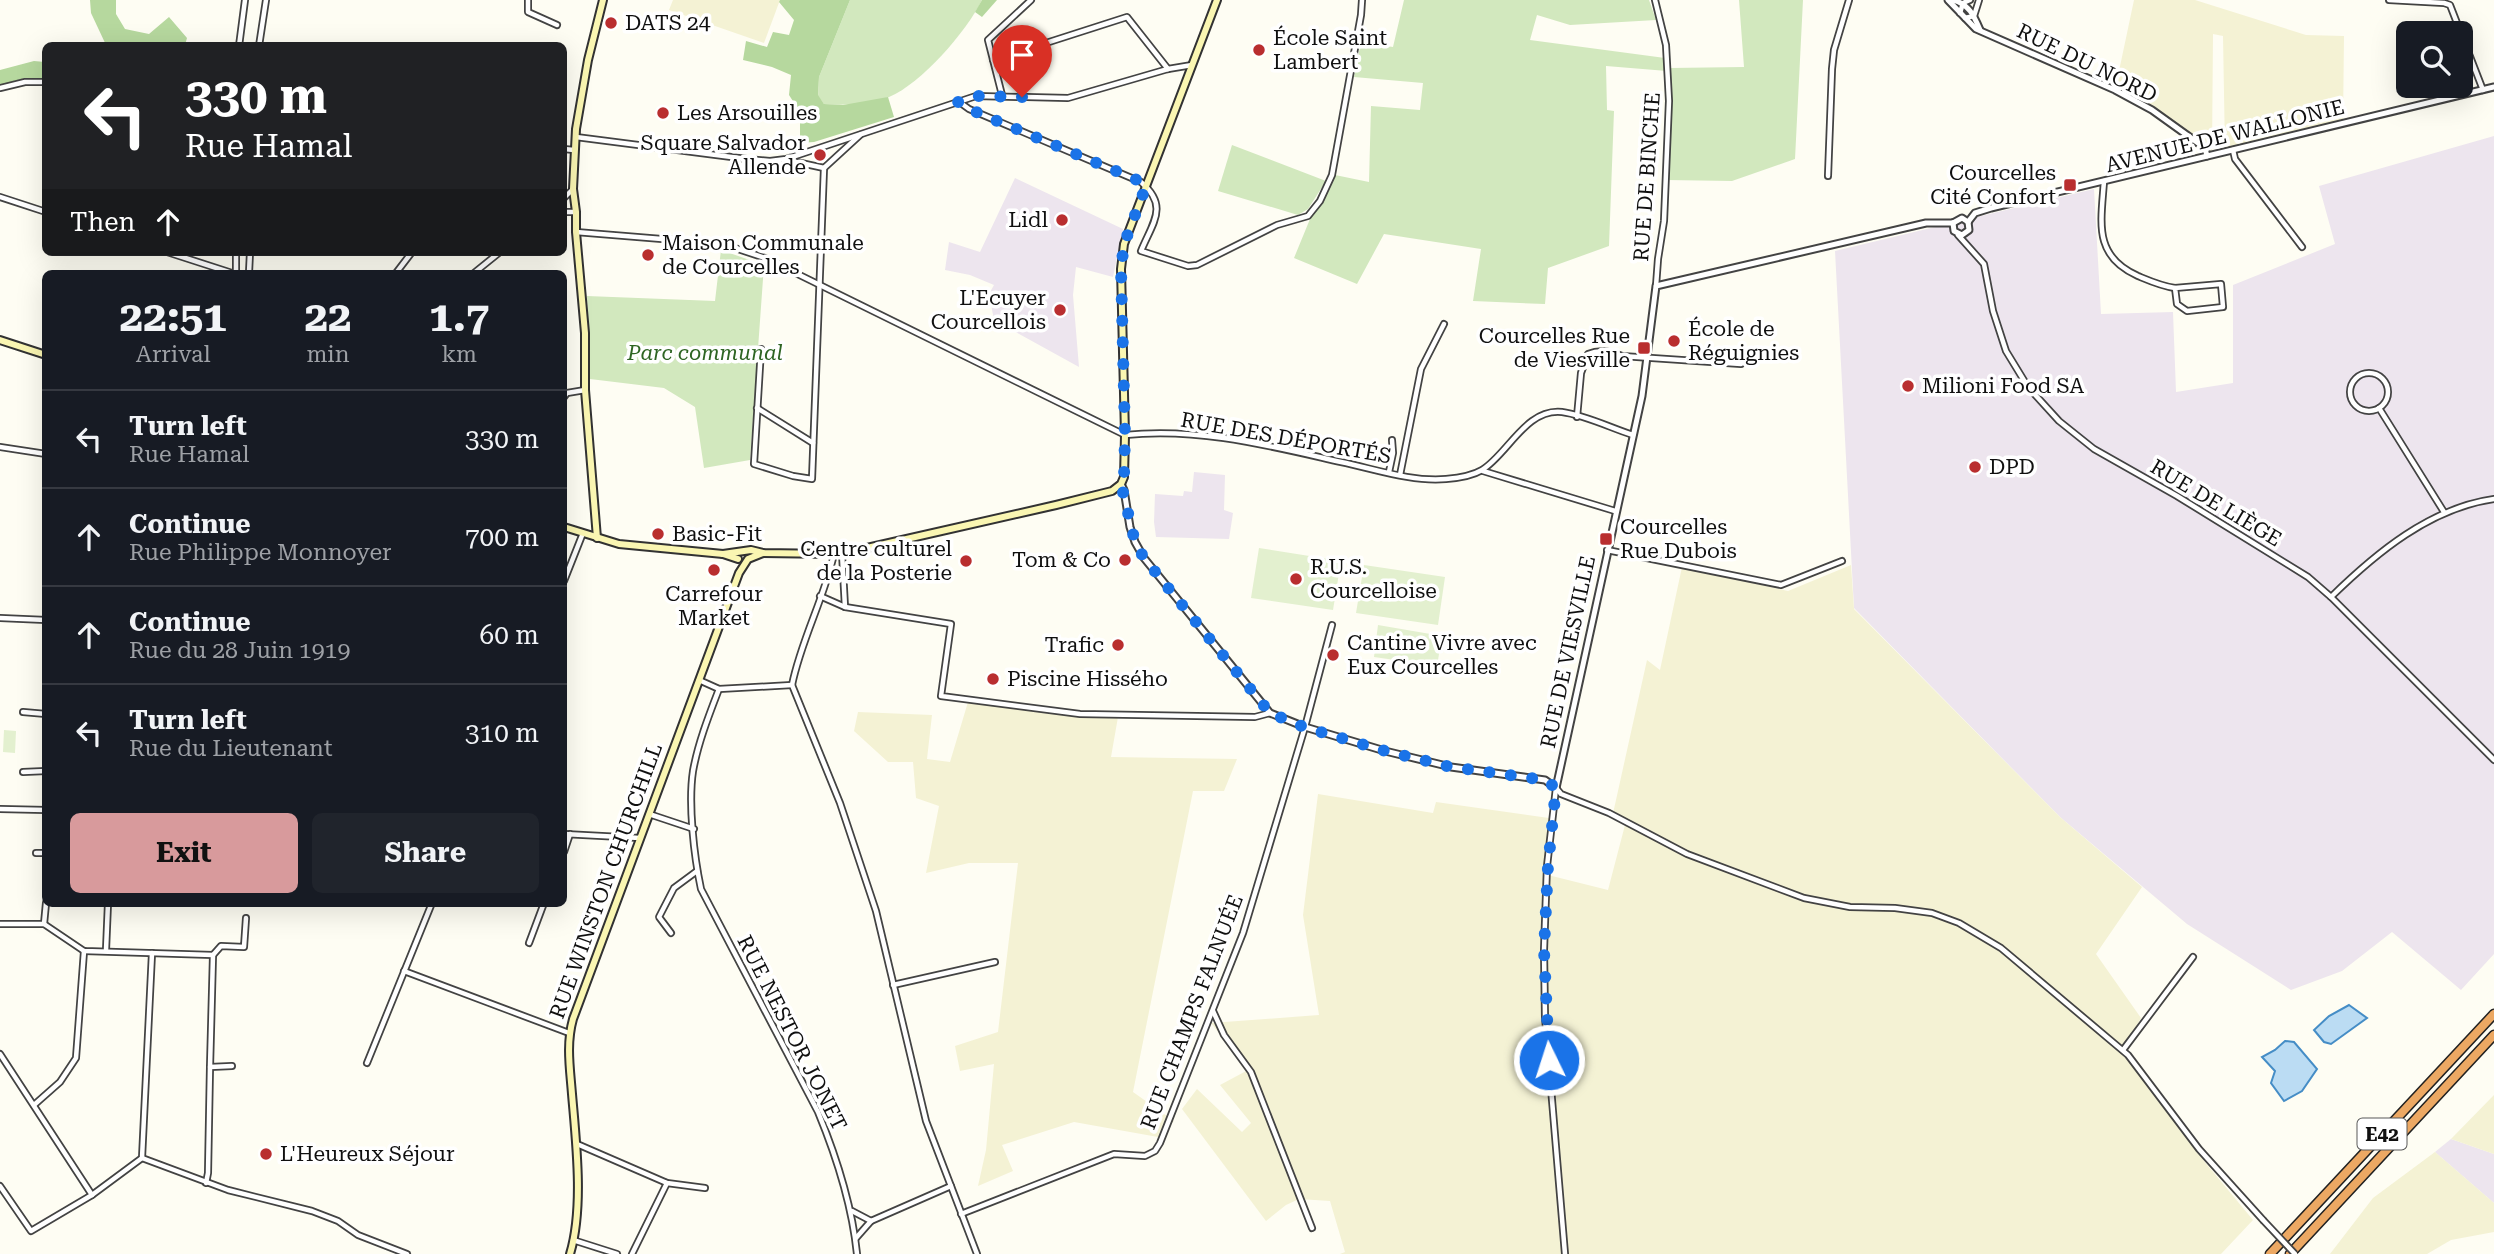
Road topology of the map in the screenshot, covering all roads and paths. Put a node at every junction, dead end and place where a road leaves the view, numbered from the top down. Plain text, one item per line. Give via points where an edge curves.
1 (245, 0) edge
2 (266, 0) edge
3 (528, 0) edge
4 (603, 0) edge
5 (1031, 0) edge
6 (1217, 0) edge
7 (1362, 0) edge
8 (1655, 0) edge
9 (1849, 0) edge
10 (1951, 0) edge
11 (1970, 0) edge
12 (1979, 0) edge
13 (2389, 0) edge
14 (1963, 3) junction
15 (1962, 15) junction
16 (1974, 16) junction
17 (557, 26) dead end
18 (1980, 30) junction
19 (240, 42) edge
20 (260, 42) edge
21 (993, 60) junction
22 (1192, 65) junction
23 (1168, 69) junction
24 (42, 82) edge
25 (2494, 87) edge
26 (0, 88) edge
27 (2483, 90) junction
28 (1002, 95) junction
29 (958, 102) junction
30 (862, 134) junction
31 (575, 137) junction
32 (567, 149) edge
33 (575, 150) junction
34 (2233, 150) junction
35 (2207, 156) junction
36 (786, 159) junction
37 (824, 168) junction
38 (1828, 176) dead end
39 (2104, 181) junction
40 (1146, 186) junction
41 (573, 189) junction
42 (567, 195) edge
43 (0, 197) edge
44 (42, 211) edge
45 (567, 212) edge
46 (576, 212) junction
47 (1968, 222) junction
48 (1953, 223) junction
49 (576, 232) junction
50 (1967, 232) junction
51 (1957, 234) junction
52 (1969, 246) junction
53 (2302, 247) dead end
54 (180, 256) edge
55 (409, 256) edge
56 (495, 256) edge
57 (224, 270) edge
58 (398, 270) edge
59 (478, 270) edge
60 (1656, 286) junction
61 (821, 287) junction
62 (2175, 288) junction
63 (1444, 324) dead end
64 (0, 340) edge
65 (761, 348) dead end
66 (42, 354) edge
67 (1647, 357) junction
68 (1741, 364) dead end
69 (585, 390) junction
70 (567, 393) edge
71 (757, 408) junction
72 (2379, 408) junction
73 (1577, 417) junction
74 (1125, 435) junction
75 (1633, 435) junction
76 (1392, 440) dead end
77 (814, 443) junction
78 (0, 447) edge
79 (42, 453) edge
80 (1482, 471) junction
81 (1389, 472) junction
82 (1400, 475) junction
83 (1121, 484) junction
84 (2494, 499) edge
85 (1615, 511) junction
86 (2444, 512) junction
87 (567, 528) edge
88 (583, 533) junction
89 (597, 538) junction
90 (1606, 550) junction
91 (842, 553) junction
92 (834, 554) junction
93 (742, 558) junction
94 (1842, 561) dead end
95 (567, 573) edge
96 (820, 596) junction
97 (2331, 597) junction
98 (845, 607) junction
99 (0, 618) edge
100 (42, 620) edge
101 (1332, 625) dead end
102 (698, 680) junction
103 (792, 685) junction
104 (719, 689) junction
105 (23, 712) dead end
106 (1270, 713) junction
107 (42, 714) edge
108 (1304, 727) junction
109 (2494, 760) edge
110 (42, 771) edge
111 (23, 772) dead end
112 (1556, 788) junction
113 (3, 809) edge
114 (42, 810) edge
115 (649, 814) junction
116 (694, 829) junction
117 (570, 834) joint
118 (640, 838) junction
119 (567, 843) edge
120 (36, 853) dead end
121 (42, 853) edge
122 (697, 871) junction
123 (46, 907) edge
124 (108, 907) edge
125 (430, 907) edge
126 (542, 907) edge
127 (246, 918) dead end
128 (0, 924) edge
129 (44, 924) junction
130 (671, 933) dead end
131 (529, 943) dead end
132 (106, 950) junction
133 (84, 951) junction
134 (152, 953) junction
135 (213, 955) junction
136 (2193, 957) dead end
137 (995, 962) dead end
138 (404, 971) junction
139 (893, 985) junction
140 (1213, 1011) junction
141 (2494, 1014) edge
142 (569, 1032) junction
143 (2494, 1035) edge
144 (2123, 1050) junction
145 (0, 1055) edge
146 (367, 1063) dead end
147 (232, 1066) dead end
148 (210, 1067) junction
149 (34, 1105) junction
150 (577, 1144) junction
151 (142, 1158) junction
152 (206, 1182) junction
153 (667, 1183) junction
154 (0, 1186) edge
155 (951, 1186) junction
156 (705, 1188) dead end
157 (92, 1195) junction
158 (852, 1211) junction
159 (961, 1213) junction
160 (871, 1221) junction
161 (1312, 1228) dead end
162 (855, 1238) junction
163 (573, 1240) junction
164 (407, 1254) edge
165 (570, 1254) edge
166 (617, 1254) edge
167 (632, 1254) edge
168 (856, 1254) edge
169 (977, 1254) edge
170 (1565, 1254) edge
171 (2270, 1254) edge
172 (2292, 1254) edge

1 - 19 street
2 - 20 street
3 - 17 street via 528,12
4 - 31 main road
5 - 21 street via 988,40
6 - 22 main road
7 - 40 street via 1332,175 1308,216 1277,225 1188,266 1141,251 1158,209 1157,199
8 - 60 street, RUE DE BINCHE via 1666,45 1669,101
9 - 38 street via 1833,60
10 - 14 street, RUE DU NORD
10 - 15 street, RUE DU NORD
11 - 14 street
12 - 16 street
13 - 27 street via 2450,5
14 - 15 street
14 - 16 street
15 - 16 street
15 - 18 street, RUE DU NORD
16 - 18 street
18 - 35 street, RUE DU NORD via 2152,110 2205,148
21 - 23 street via 1127,18
21 - 28 street
22 - 23 street
22 - 40 main road
23 - 28 street via 1068,98
24 - 26 street
25 - 27 street, AVENUE DE WALLONIE
27 - 34 street, AVENUE DE WALLONIE
28 - 29 street
29 - 30 street
29 - 40 street
30 - 36 street
30 - 37 street
31 - 33 main road
31 - 36 street via 747,159
32 - 33 street
33 - 41 main road
34 - 35 street, AVENUE DE WALLONIE
34 - 53 street via 2235,159
35 - 39 street, AVENUE DE WALLONIE
36 - 37 street
37 - 61 street
39 - 47 street, AVENUE DE WALLONIE via 1991,208 1975,213
39 - 62 street via 2101,223 2109,254 2128,271
40 - 74 main road via 1124,244 1121,269
41 - 42 street
41 - 46 main road
43 - 44 street
45 - 46 street
46 - 49 main road
47 - 48 street via 1959,218
47 - 50 street
48 - 51 street
48 - 60 street via 1926,223
49 - 61 street via 723,244 765,258
49 - 69 main road
50 - 51 street
50 - 52 street, RUE DE LIÈGE
51 - 52 street, RUE DE LIÈGE
52 - 97 street, RUE DE LIÈGE via 1984,264 2006,351 2028,387 2059,421 2094,449 2302,573
54 - 57 street
55 - 58 street
56 - 59 street
60 - 67 street, RUE DE BINCHE
61 - 74 street
61 - 77 street
62 - 62 street via 2180,309 2222,307 2221,284
63 - 82 street, RUE DES DÉPORTÉS via 1421,369
64 - 66 main road
65 - 71 street
67 - 68 street
67 - 73 street via 1611,351 1588,354 1580,373
67 - 75 street, RUE DE BINCHE
69 - 70 street
69 - 89 main road
71 - 77 street
71 - 77 street via 754,464 813,479
72 - 72 street via 2387,398 2386,383 2373,373 2361,374 2352,383 2352,400 2364,410
72 - 86 street
73 - 75 street
73 - 80 street via 1546,413
74 - 81 street, RUE DES DÉPORTÉS via 1195,433
74 - 83 main road
75 - 85 street, RUE DE VIESVILLE
76 - 81 street
78 - 79 street
80 - 82 street, RUE DES DÉPORTÉS via 1446,479
80 - 85 street
81 - 82 street, RUE DES DÉPORTÉS
83 - 91 main road via 1112,491 1056,505
83 - 106 street via 1132,535 1144,558
84 - 86 street
85 - 90 street, RUE DE VIESVILLE
86 - 97 street via 2385,548
87 - 88 main road
88 - 89 main road
88 - 95 street
89 - 93 main road via 619,544 730,552
90 - 94 street via 1781,585
90 - 112 street, RUE DE VIESVILLE
91 - 92 main road
91 - 98 street
92 - 93 main road via 751,550
92 - 96 street
93 - 102 main road, RUE WINSTON CHURCHILL via 744,567
96 - 98 street
96 - 103 street
97 - 109 street, RUE DE LIÈGE
98 - 106 street via 951,624 941,696 1080,714 1255,717
99 - 100 street
101 - 108 street, RUE CHAMPS FALNUÉE
102 - 104 street
102 - 115 main road, RUE WINSTON CHURCHILL
103 - 104 street
103 - 139 street via 840,803 876,911
104 - 116 street, RUE NESTOR JONET via 693,770
105 - 107 street
106 - 108 street
108 - 112 street via 1451,767 1545,780
108 - 140 street, RUE CHAMPS FALNUÉE via 1242,933
110 - 111 street
112 - 144 street via 1687,854 1804,898 1850,907 1915,909 1959,923 2001,948
112 - 170 street, RUE DE VIESVILLE via 1547,880 1545,1017
113 - 114 street
115 - 116 street
115 - 118 main road, RUE WINSTON CHURCHILL
116 - 122 street, RUE NESTOR JONET
117 - 118 street
117 - 119 street
118 - 142 main road, RUE WINSTON CHURCHILL
120 - 121 street
122 - 130 street via 674,888 659,917
122 - 158 street, RUE NESTOR JONET via 712,912 818,1112
123 - 129 street
124 - 132 street
125 - 138 street
126 - 131 street
127 - 135 street via 244,947 222,946
128 - 129 street
129 - 133 street
132 - 133 street
132 - 134 street
133 - 149 street via 76,1058 60,1082
134 - 135 street
134 - 151 street
135 - 148 street
136 - 144 street
137 - 139 street
138 - 142 street
138 - 146 street
139 - 155 street via 926,1121
140 - 159 street, RUE CHAMPS FALNUÉE via 1154,1151 1134,1157 1114,1154
140 - 161 street via 1251,1072
141 - 171 highway, E42
142 - 150 main road, RUE WINSTON CHURCHILL
143 - 172 highway, E42
144 - 172 street, bridge via 2199,1149
145 - 149 street
147 - 148 street
148 - 152 street
149 - 157 street
150 - 153 street
150 - 163 main road, RUE WINSTON CHURCHILL
151 - 152 street
151 - 157 street
152 - 164 street via 312,1210
153 - 156 street
153 - 167 street
154 - 157 street via 31,1231
155 - 159 street
155 - 160 street
158 - 160 street
158 - 162 street, RUE NESTOR JONET
159 - 169 street
160 - 162 street
162 - 168 street, RUE NESTOR JONET
163 - 165 main road, RUE WINSTON CHURCHILL
163 - 166 street

